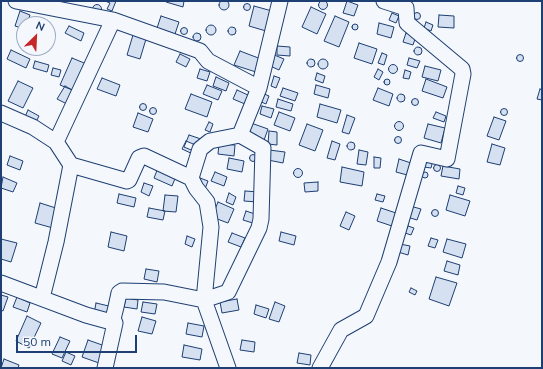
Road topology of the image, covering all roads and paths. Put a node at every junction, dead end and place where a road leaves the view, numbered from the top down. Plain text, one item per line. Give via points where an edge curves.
1 (16, 1) edge
2 (280, 1) edge
3 (384, 1) edge
4 (113, 20) junction
5 (259, 88) junction
6 (1, 113) edge
7 (240, 134) junction
8 (56, 142) junction
9 (71, 164) junction
10 (191, 178) junction
11 (1, 283) edge
12 (42, 298) junction
13 (204, 300) junction
14 (115, 323) junction
15 (105, 368) edge
16 (228, 368) edge
17 (320, 368) edge

1 - 4 street
2 - 5 street
3 - 17 street via 406,8 407,23 462,69 463,74 447,159 421,154 389,262 366,316 341,330
4 - 5 street via 200,51 208,61
4 - 8 street
5 - 7 street
6 - 8 street via 33,127
7 - 10 street via 210,142 200,149
7 - 13 street via 263,148 260,223 228,292
8 - 9 street
9 - 10 street via 127,182 139,158 144,156
9 - 12 street
10 - 13 street via 208,202 211,227
11 - 12 street
12 - 14 street
13 - 14 street via 164,292 122,291 119,293 113,319
13 - 16 street
14 - 15 street

